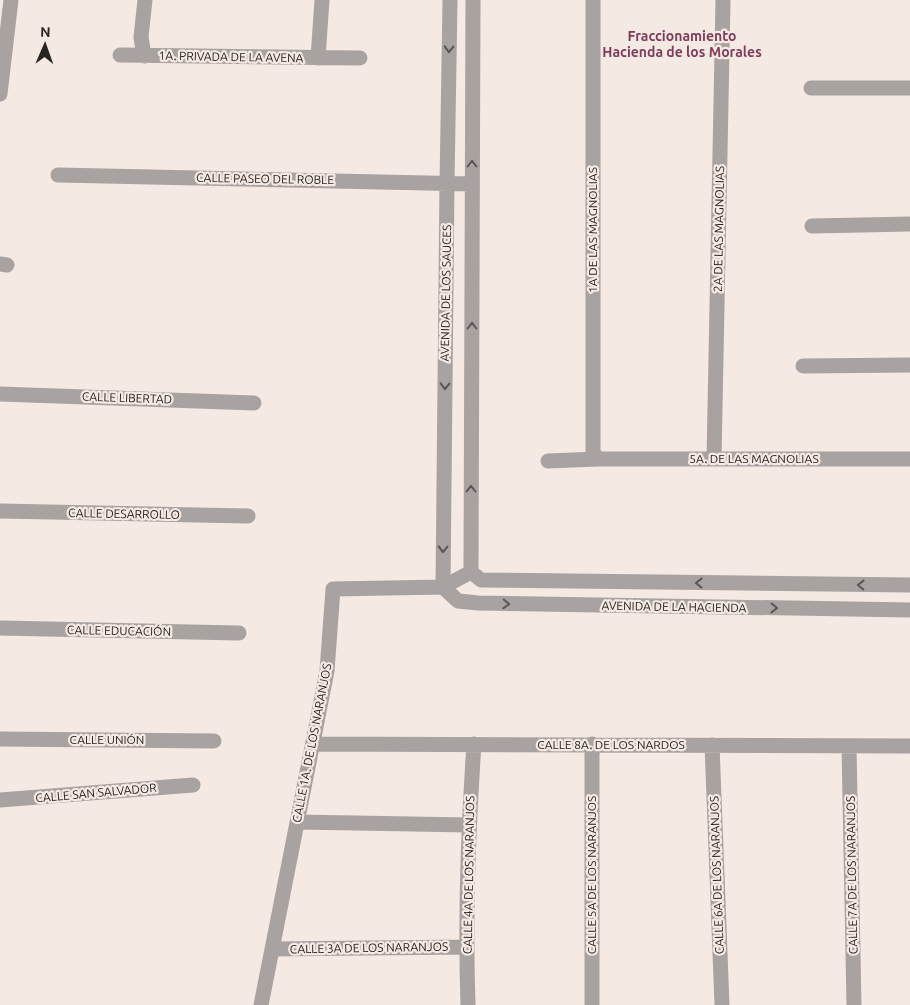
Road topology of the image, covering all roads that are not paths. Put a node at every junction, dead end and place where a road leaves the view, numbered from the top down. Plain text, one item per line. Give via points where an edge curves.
1 (11, 0) edge
2 (145, 0) edge
3 (322, 0) edge
4 (450, 0) edge
5 (473, 0) edge
6 (594, 0) edge
7 (723, 0) edge
8 (120, 55) dead end
9 (144, 56) junction
10 (318, 58) junction
11 (360, 58) dead end
12 (811, 88) dead end
13 (910, 88) edge
14 (0, 94) edge
15 (58, 175) dead end
16 (447, 184) junction
17 (472, 184) junction
18 (910, 224) edge
19 (812, 226) dead end
20 (910, 365) edge
21 (803, 366) dead end
22 (0, 394) edge
23 (254, 403) dead end
24 (598, 459) junction
25 (714, 459) junction
26 (910, 460) edge
27 (548, 461) dead end
28 (0, 511) edge
29 (248, 516) dead end
30 (471, 572) junction
31 (910, 585) edge
32 (443, 587) junction
33 (910, 610) edge
34 (0, 628) edge
35 (239, 633) dead end
36 (0, 740) edge
37 (214, 741) dead end
38 (313, 744) junction
39 (474, 744) junction
40 (592, 744) junction
41 (712, 745) junction
42 (849, 746) junction
43 (910, 746) edge
44 (193, 785) dead end
45 (0, 800) edge
46 (297, 822) junction
47 (469, 825) junction
48 (466, 947) junction
49 (272, 949) junction
50 (261, 1005) edge
51 (468, 1005) edge
52 (592, 1005) edge
53 (722, 1005) edge
54 (854, 1005) edge

1 - 14 street
2 - 9 street, 1A. PRIVADA DE LA AVENA via 141,37
3 - 10 street, 1A. PRIVADA DE LA AVENA
4 -> 16 street, AVENIDA DE LOS SAUCES
17 -> 5 street, AVENIDA DE LOS SAUCES
6 - 24 street, 1A DE LAS MAGNOLIAS via 593,452
7 - 25 street, 2A DE LAS MAGNOLIAS
8 - 9 street, 1A. PRIVADA DE LA AVENA
9 - 10 street, 1A. PRIVADA DE LA AVENA
10 - 11 street, 1A. PRIVADA DE LA AVENA
12 - 13 street
15 - 16 street, CALLE PASEO DEL ROBLE
16 - 17 street, CALLE PASEO DEL ROBLE
16 -> 32 street, AVENIDA DE LOS SAUCES
30 -> 17 street, AVENIDA DE LOS SAUCES
18 - 19 street
20 - 21 street
22 - 23 street, CALLE LIBERTAD
24 - 25 street, 5A. DE LAS MAGNOLIAS
24 - 27 street, 5A. DE LAS MAGNOLIAS
25 - 26 street, 5A. DE LAS MAGNOLIAS
28 - 29 street, CALLE DESARROLLO
31 -> 30 street, AVENIDA DE LA HACIENDA via 481,580
30 - 32 street, CALLE 1A. DE LOS NARANJOS
32 -> 33 street, AVENIDA DE LA HACIENDA via 458,601 478,603
32 - 38 street, CALLE 1A. DE LOS NARANJOS via 333,589 327,671
34 - 35 street, CALLE EDUCACIÓN
36 - 37 street, CALLE UNIÓN
38 - 39 street, CALLE 8A. DE LOS NARDOS
38 - 46 street, CALLE 1A. DE LOS NARANJOS
39 - 40 street, CALLE 8A. DE LOS NARDOS
39 - 47 street, CALLE 4A DE LOS NARANJOS
40 - 41 street, CALLE 8A. DE LOS NARDOS
40 - 52 street, CALLE 5A DE LOS NARANJOS
41 - 42 street, CALLE 8A. DE LOS NARDOS
41 - 53 street, CALLE 6A DE LOS NARANJOS
42 - 43 street, CALLE 8A. DE LOS NARDOS
42 - 54 street, CALLE 7A DE LOS NARANJOS
44 - 45 street, CALLE SAN SALVADOR
46 - 47 street
46 - 49 street, CALLE 1A. DE LOS NARANJOS
47 - 48 street, CALLE 4A DE LOS NARANJOS
48 - 49 street, CALLE 3A DE LOS NARANJOS
48 - 51 street, CALLE 4A DE LOS NARANJOS
49 - 50 street, CALLE 1A. DE LOS NARANJOS

